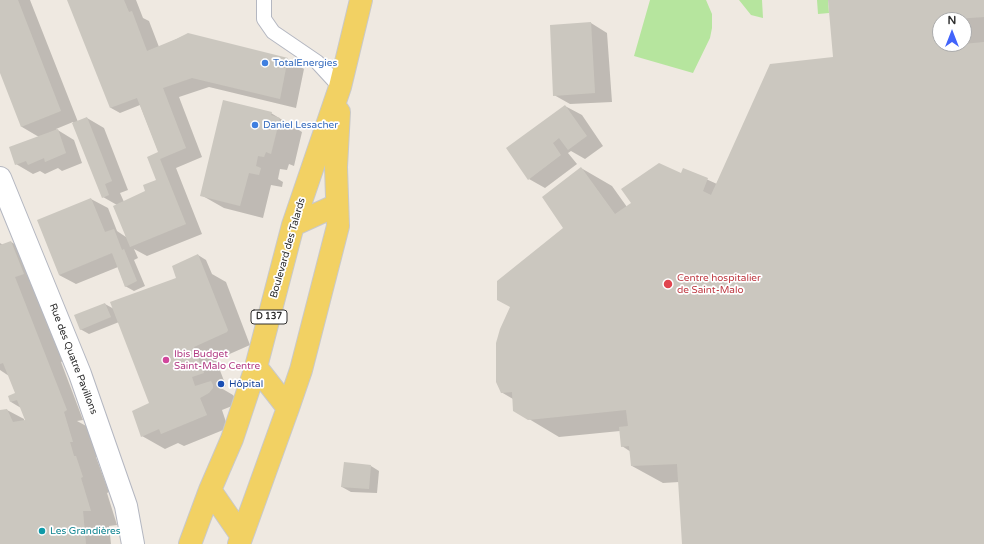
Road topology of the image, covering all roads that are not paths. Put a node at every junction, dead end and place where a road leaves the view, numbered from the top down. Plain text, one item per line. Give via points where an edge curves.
1 (264, 0) edge
2 (361, 0) edge
3 (340, 87) junction
4 (0, 178) edge
5 (337, 205) junction
6 (293, 225) junction
7 (256, 367) junction
8 (288, 408) junction
9 (210, 490) junction
10 (240, 540) edge
11 (133, 544) edge
12 (190, 544) edge

1 - 3 lane via 264,19 273,32 317,62
2 - 3 main road, Boulevard des Talards / D 137
3 - 5 main road, Boulevard des Talards / D 137
3 - 6 main road, Boulevard des Talards / D 137
4 - 11 street, Rue des Quatre Pavillons via 80,374 126,506
5 - 6 main road
5 - 8 main road, Boulevard des Talards / D 137 via 338,226 301,370
6 - 7 main road, Boulevard des Talards / D 137
7 - 8 main road
7 - 9 main road, Boulevard des Talards / D 137 via 232,439
8 - 10 main road, Boulevard des Talards / D 137
9 - 10 main road
9 - 12 main road, Boulevard des Talards / D 137

